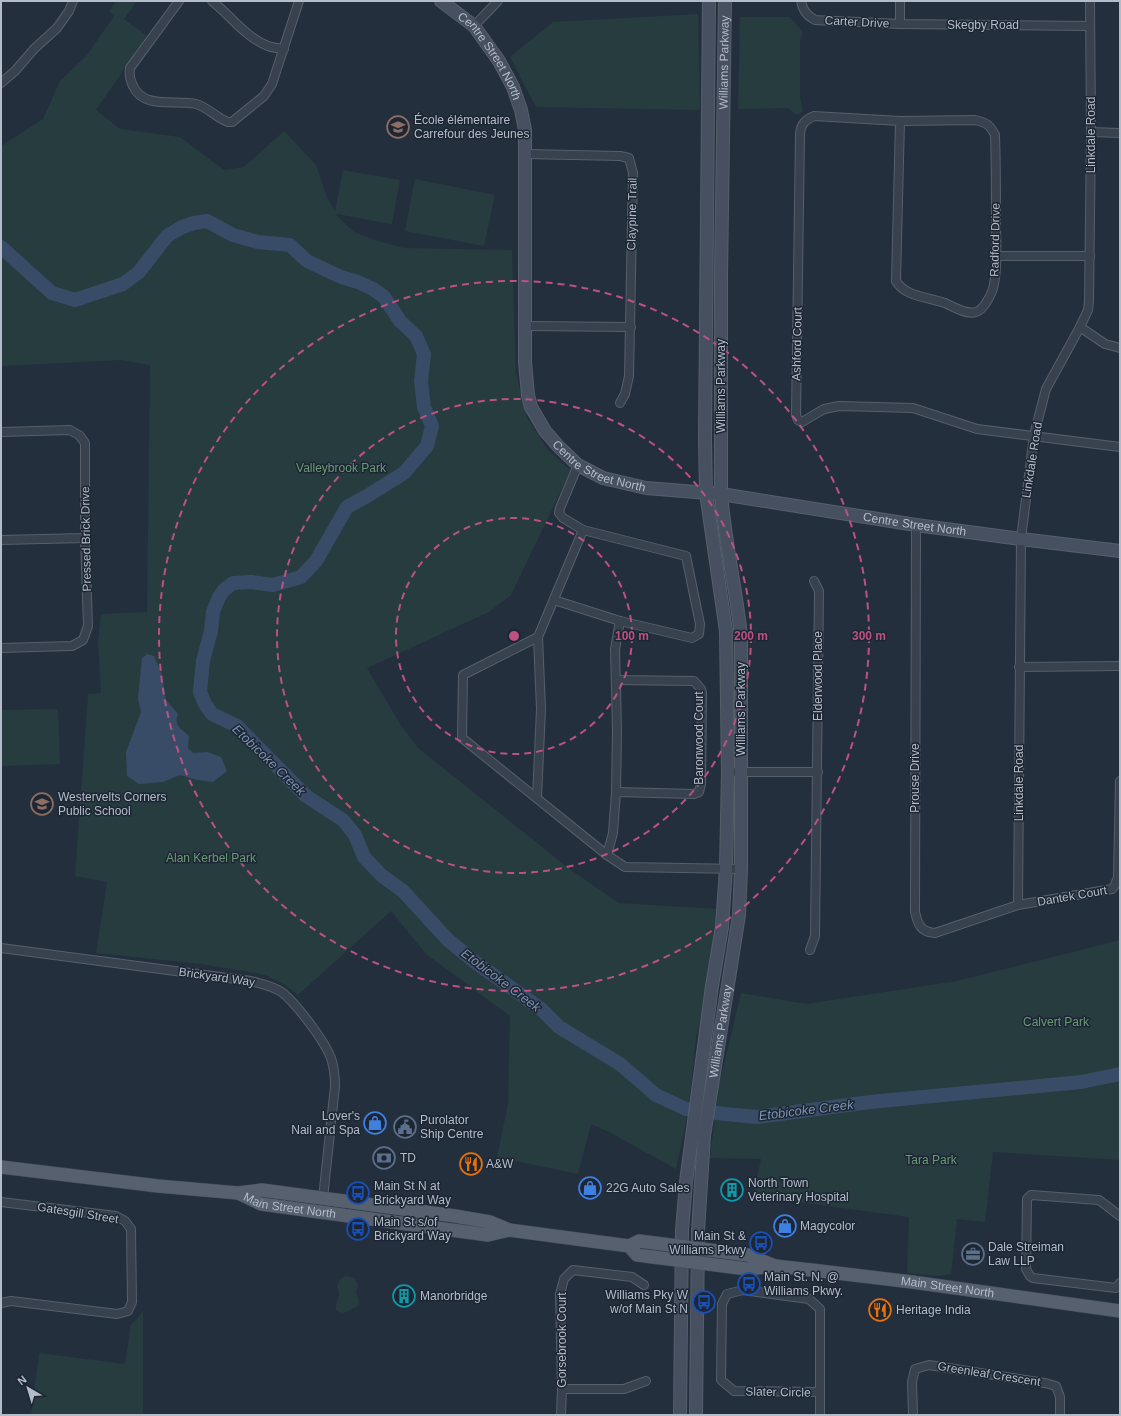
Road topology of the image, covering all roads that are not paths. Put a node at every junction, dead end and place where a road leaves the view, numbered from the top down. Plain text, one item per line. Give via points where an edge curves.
1 (73, 1) edge
2 (179, 1) edge
3 (212, 1) edge
4 (299, 1) edge
5 (441, 1) edge
6 (498, 1) edge
7 (709, 1) edge
8 (725, 1) edge
9 (801, 1) edge
10 (900, 1) edge
11 (1090, 1) edge
12 (900, 24) junction
13 (474, 26) junction
14 (1090, 26) junction
15 (284, 49) junction
16 (1, 83) edge
17 (900, 120) junction
18 (1091, 132) junction
19 (1120, 133) edge
20 (526, 154) junction
21 (996, 256) junction
22 (1090, 256) junction
23 (525, 326) junction
24 (631, 327) junction
25 (1080, 327) junction
26 (1120, 348) edge
27 (620, 403) dead end
28 (1, 432) edge
29 (1034, 435) junction
30 (1120, 447) edge
31 (578, 465) junction
32 (706, 493) junction
33 (721, 494) junction
34 (916, 525) junction
35 (583, 530) junction
36 (85, 538) junction
37 (1021, 539) junction
38 (1, 540) edge
39 (1120, 551) edge
40 (814, 581) dead end
41 (554, 600) junction
42 (620, 621) junction
43 (538, 638) junction
44 (1, 648) edge
45 (1120, 666) edge
46 (1019, 667) junction
47 (616, 680) junction
48 (728, 772) junction
49 (741, 772) junction
50 (818, 772) junction
51 (1120, 782) edge
52 (616, 792) junction
53 (537, 798) junction
54 (607, 855) junction
55 (726, 868) junction
56 (741, 869) junction
57 (1018, 905) junction
58 (1, 948) edge
59 (810, 950) dead end
60 (704, 1091) junction
61 (1, 1167) edge
62 (238, 1193) junction
63 (323, 1198) junction
64 (1, 1202) edge
65 (1120, 1216) edge
66 (509, 1230) junction
67 (629, 1246) junction
68 (682, 1246) junction
69 (697, 1248) junction
70 (682, 1261) junction
71 (697, 1263) junction
72 (775, 1266) junction
73 (1120, 1283) edge
74 (644, 1285) dead end
75 (1, 1303) edge
76 (1120, 1311) edge
77 (646, 1381) dead end
78 (562, 1389) junction
79 (820, 1392) junction
80 (561, 1415) edge
81 (680, 1415) edge
82 (696, 1415) edge
83 (820, 1415) edge
84 (913, 1415) edge
85 (1060, 1415) edge

1 - 16 street via 57,28
2 - 15 street via 130,68 134,89 148,100 196,104 222,120 232,122 264,96 272,84
3 - 15 street via 244,31 269,46
4 - 15 street
5 - 13 main road, Centre Street North
6 - 13 street
7 - 32 main road, Williams Parkway via 704,438
8 - 33 main road, Williams Parkway
9 - 12 street, Carter Drive via 807,16 815,20
10 - 12 street
11 - 14 street, Linkdale Road
12 - 14 street, Skegby Road
13 - 20 main road, Centre Street North via 499,61 513,87 525,130
14 - 18 street, Linkdale Road
17 - 21 street, Radford Drive via 975,120 986,122 991,127 995,134
17 - 21 street, Radford Drive via 896,281 900,287 968,313 977,312 985,304 994,286
17 - 29 street, Ashford Court via 814,116 805,120 801,127 796,415 798,420 802,422 824,409 839,406 913,408 978,429
18 - 19 street
18 - 22 street, Linkdale Road
20 - 23 main road, Centre Street North
20 - 24 street, Claypine Trail via 629,158 633,173
21 - 22 street
22 - 25 street, Linkdale Road via 1088,310
23 - 24 street
23 - 31 main road, Centre Street North via 526,381 531,407 548,435
24 - 27 street, Claypine Trail via 629,376
25 - 26 street via 1105,344
25 - 29 street, Linkdale Road via 1046,389
28 - 36 street, Pressed Brick Drive via 70,430 79,435 85,443
29 - 30 street
29 - 37 street, Linkdale Road
31 - 32 main road, Centre Street North via 603,478 623,484
31 - 35 street via 559,513
32 - 33 main road, Centre Street North
32 - 48 main road, Williams Parkway via 726,631
33 - 34 main road, Centre Street North
33 - 49 main road, Williams Parkway via 741,636
34 - 37 main road, Centre Street North
34 - 57 street, Prouse Drive via 917,920 921,928 935,932
35 - 41 street
35 - 42 street via 686,556 700,624 699,634 692,638
36 - 38 street
36 - 44 street, Pressed Brick Drive via 88,626 84,640 72,646
37 - 39 main road, Centre Street North
37 - 46 street, Linkdale Road
40 - 50 street, Elderwood Place via 819,591
41 - 42 street
41 - 43 street
42 - 47 street via 615,649
43 - 53 street via 541,709
43 - 53 street via 463,675 462,738
45 - 46 street
46 - 57 street, Linkdale Road
47 - 52 street
47 - 52 street, Baronwood Court via 694,681 702,693 699,792
48 - 49 street
48 - 55 main road, Williams Parkway
49 - 50 street
49 - 56 main road, Williams Parkway
50 - 59 street, Elderwood Place via 815,936
51 - 57 street, Dantek Court via 1118,877 1112,889
52 - 54 street via 613,833
53 - 54 street
54 - 55 street via 625,867
55 - 56 street
55 - 60 main road, Williams Parkway via 722,928 713,978
56 - 60 main road, Williams Parkway via 739,915
58 - 63 street, Brickyard Way via 251,981 282,992 320,1039 331,1058 334,1071 335,1086
60 - 68 main road, Williams Parkway via 692,1130
60 - 69 main road, Williams Parkway via 704,1136
61 - 62 main road, Main Street North
62 - 63 main road, Main Street North via 262,1190
62 - 66 main road, Main Street North via 261,1204 488,1235
63 - 66 main road, Main Street North via 490,1222
64 - 75 street, Gatesgill Street via 116,1216 125,1221 131,1229 132,1302 128,1311 117,1314 11,1301
65 - 73 street via 1099,1200 1031,1196 1027,1199 1026,1269 1030,1276 1116,1288
66 - 67 main road, Main Street North
67 - 68 main road, Main Street North via 639,1241
67 - 70 main road, Main Street North via 637,1255
68 - 69 main road, Main Street North
68 - 70 main road, Williams Parkway
69 - 71 main road, Williams Parkway
69 - 72 main road, Main Street North via 748,1255
70 - 71 main road, Main Street North
70 - 81 main road, Williams Parkway
71 - 72 main road, Main Street North via 747,1269
71 - 82 main road, Williams Parkway
72 - 76 main road, Main Street North
74 - 78 street, Gorsebrook Court via 632,1277 573,1270 564,1280 560,1294
77 - 78 street via 624,1389
78 - 80 street, Gorsebrook Court
79 - 79 street, Slater Circle via 820,1309 809,1299 743,1290 727,1294 722,1304 721,1380 734,1391
79 - 83 street, Slater Circle
84 - 85 street, Greenleaf Crescent via 912,1382 915,1369 929,1365 1056,1386 1060,1397

